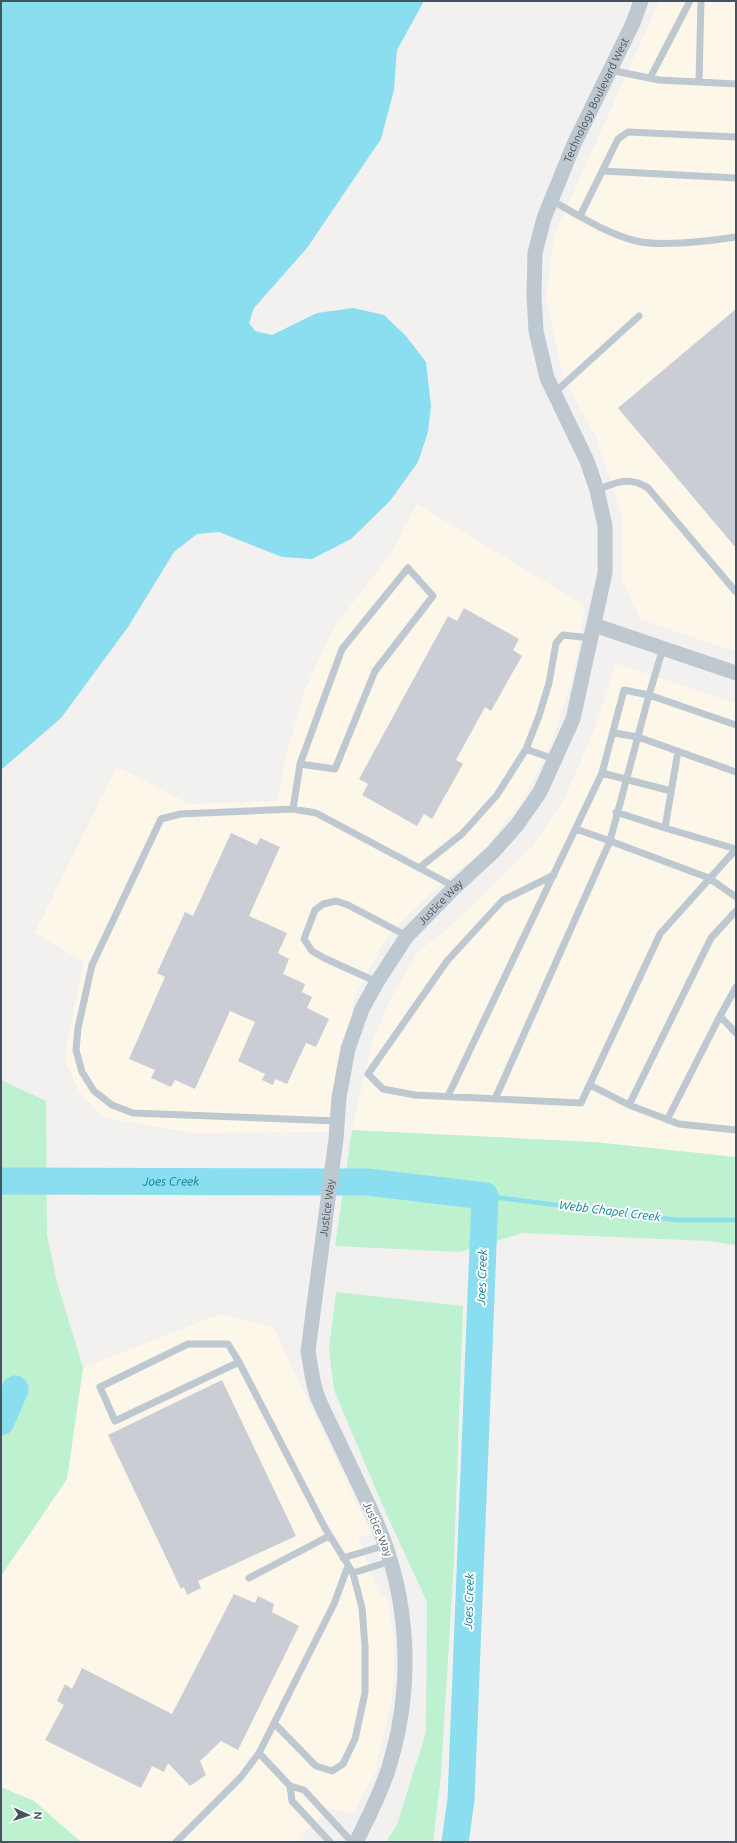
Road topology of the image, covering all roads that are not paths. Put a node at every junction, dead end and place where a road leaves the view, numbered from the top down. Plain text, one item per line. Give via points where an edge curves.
1 (641, 1) edge
2 (690, 1) edge
3 (701, 1) edge
4 (610, 70) junction
5 (650, 78) junction
6 (699, 82) junction
7 (736, 84) edge
8 (736, 137) edge
9 (603, 171) junction
10 (736, 178) edge
11 (551, 200) junction
12 (580, 216) junction
13 (736, 237) edge
14 (639, 316) dead end
15 (553, 394) junction
16 (597, 490) junction
17 (736, 592) edge
18 (593, 632) junction
19 (663, 648) junction
20 (736, 673) edge
21 (649, 696) junction
22 (736, 725) edge
23 (614, 733) junction
24 (638, 737) junction
25 (526, 749) junction
26 (678, 751) junction
27 (556, 760) junction
28 (300, 764) junction
29 (736, 772) edge
30 (602, 773) junction
31 (627, 780) junction
32 (671, 791) junction
33 (293, 809) junction
34 (616, 812) junction
35 (665, 828) junction
36 (576, 829) junction
37 (610, 840) junction
38 (736, 849) edge
39 (418, 868) junction
40 (554, 875) junction
41 (709, 878) junction
42 (454, 887) junction
43 (736, 897) edge
44 (736, 912) edge
45 (407, 936) junction
46 (377, 982) junction
47 (736, 987) edge
48 (720, 1016) junction
49 (736, 1033) edge
50 (590, 1085) junction
51 (448, 1096) junction
52 (495, 1099) junction
53 (629, 1105) junction
54 (667, 1120) junction
55 (336, 1121) junction
56 (736, 1130) edge
57 (239, 1362) junction
58 (329, 1536) junction
59 (386, 1545) junction
60 (343, 1558) junction
61 (392, 1561) junction
62 (348, 1566) junction
63 (353, 1573) junction
64 (249, 1578) dead end
65 (274, 1723) junction
66 (259, 1753) junction
67 (290, 1786) junction
68 (176, 1842) edge
69 (330, 1842) edge
70 (352, 1842) edge
71 (356, 1842) edge

1 - 4 street, Technology Boulevard West
2 - 5 lane
3 - 6 lane
4 - 5 lane
4 - 11 street, Technology Boulevard West via 574,144
5 - 6 lane
6 - 7 lane
8 - 9 lane via 628,132 618,139
9 - 10 lane
9 - 12 lane
11 - 12 lane
11 - 15 street, Technology Boulevard West via 535,253 534,295 536,331
12 - 13 lane via 603,229 637,241 668,243
14 - 15 lane
15 - 16 street, Technology Boulevard West via 587,461
16 - 17 lane via 623,480 632,480 648,488
16 - 18 street, Technology Boulevard West via 605,526 605,573
18 - 19 street
18 - 25 lane via 563,635 556,642 549,683
18 - 27 street, Justice Way via 573,719
19 - 20 street
19 - 21 lane
21 - 22 lane
21 - 23 lane via 624,690
21 - 24 lane
23 - 24 lane
23 - 30 lane
24 - 26 lane
24 - 31 lane
25 - 27 lane
25 - 39 lane via 497,795 462,834
26 - 29 lane
26 - 32 lane
27 - 42 street, Justice Way via 540,792 517,825 493,852
28 - 28 lane via 342,649 408,568 433,596 375,671 335,769
28 - 33 lane
30 - 31 lane
30 - 36 lane
31 - 32 lane
31 - 34 lane
32 - 35 lane
33 - 39 lane via 316,814
33 - 55 lane via 180,814 161,819 92,965 78,1028 76,1050 82,1072 94,1092 112,1106 133,1113
34 - 35 lane
34 - 37 lane
35 - 38 lane
36 - 37 lane
36 - 40 lane
37 - 41 lane
37 - 52 lane
38 - 41 lane
39 - 42 lane
40 - 51 lane
40 - 51 lane via 503,900 447,961 368,1074 382,1090
41 - 43 lane
41 - 50 lane via 660,934
42 - 45 street, Justice Way
44 - 53 lane via 711,938
45 - 46 street, Justice Way
45 - 46 lane via 348,905 336,902 323,904 315,910 304,939 312,951
46 - 55 street, Justice Way via 362,1009 348,1049
47 - 48 lane
48 - 49 lane
48 - 54 lane
50 - 52 lane via 582,1104
50 - 53 lane
51 - 52 lane
53 - 54 lane
54 - 56 lane via 679,1124
55 - 59 street, Justice Way via 336,1139 308,1351 318,1398
57 - 57 lane via 116,1421 100,1387 188,1344 228,1344
57 - 58 lane
58 - 60 lane
58 - 64 lane
59 - 60 lane
59 - 61 street, Justice Way
60 - 62 lane
61 - 63 lane
61 - 71 street, Justice Way via 404,1627 406,1667 403,1702 389,1768
62 - 63 lane
62 - 65 lane via 334,1604
63 - 65 lane via 362,1608 365,1693 355,1739 344,1764 332,1771 316,1766
65 - 66 lane
66 - 67 lane
66 - 68 lane via 241,1777
67 - 69 lane via 292,1801
67 - 70 lane via 304,1790

